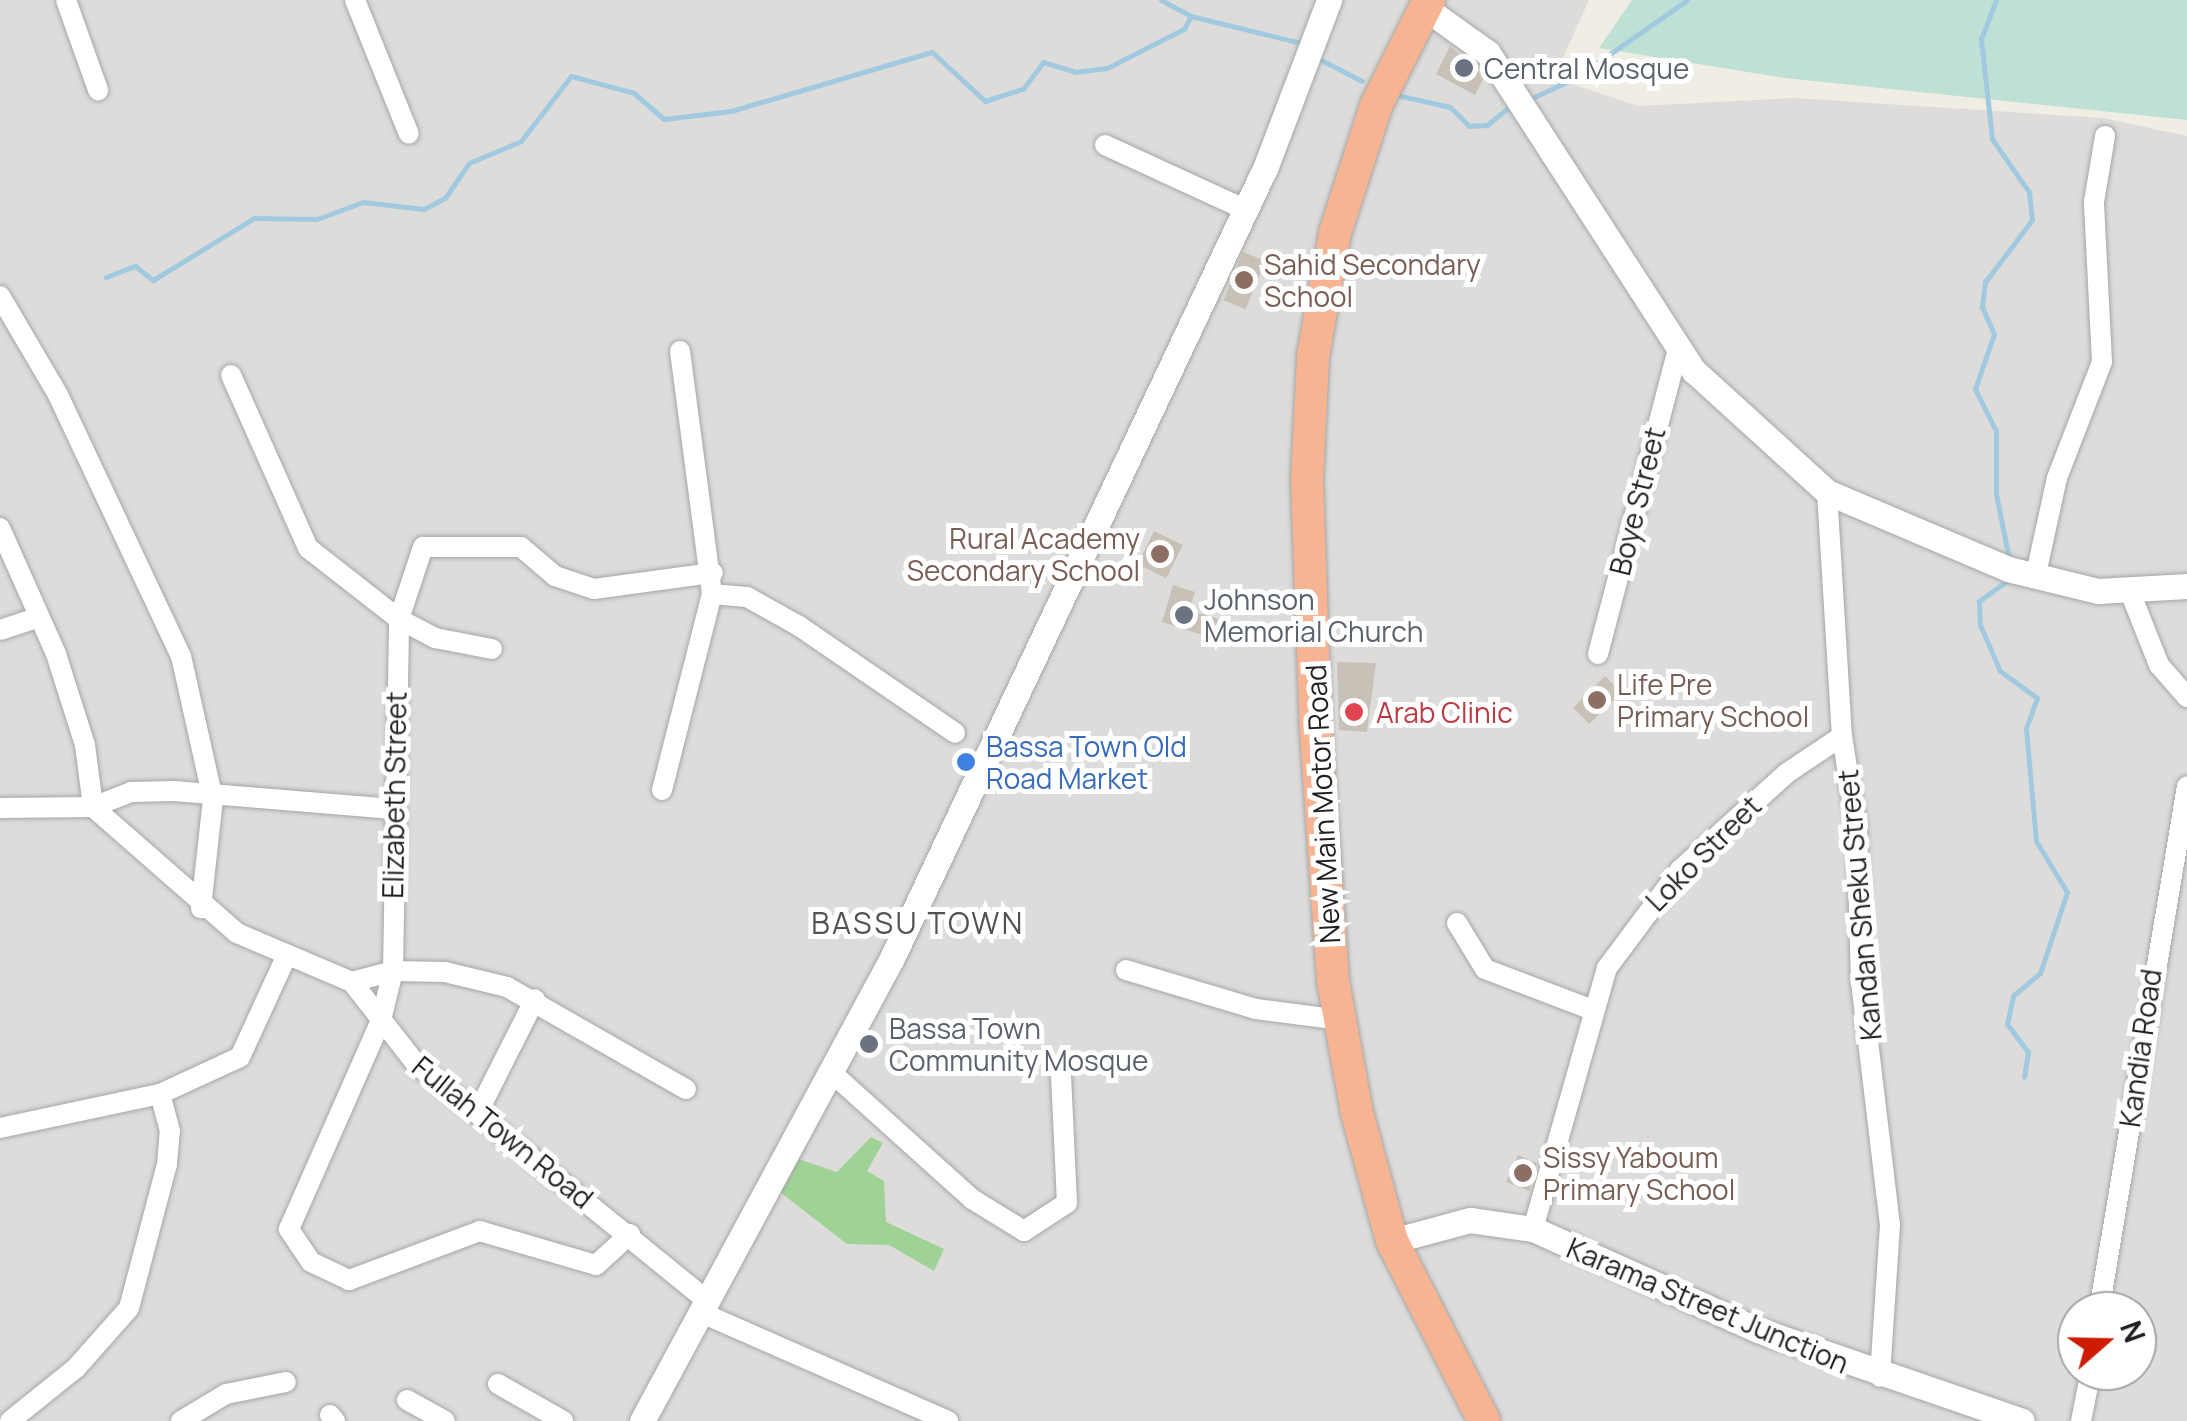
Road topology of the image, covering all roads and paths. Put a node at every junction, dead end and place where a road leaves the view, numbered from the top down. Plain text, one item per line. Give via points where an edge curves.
1 (66, 0) edge
2 (355, 0) edge
3 (1329, 0) edge
4 (1422, 3) edge
5 (98, 90) dead end
6 (409, 134) dead end
7 (2105, 136) dead end
8 (1104, 145) dead end
9 (1244, 209) junction
10 (0, 296) edge
11 (1678, 349) junction
12 (680, 352) dead end
13 (232, 376) dead end
14 (1828, 492) junction
15 (0, 528) edge
16 (2036, 574) junction
17 (713, 583) junction
18 (2187, 586) edge
19 (2130, 592) junction
20 (39, 617) junction
21 (400, 619) junction
22 (0, 630) edge
23 (492, 650) dead end
24 (1598, 654) dead end
25 (2187, 697) edge
26 (955, 733) dead end
27 (1842, 736) junction
28 (2187, 786) edge
29 (662, 790) dead end
30 (213, 799) junction
31 (93, 807) junction
32 (0, 808) edge
33 (393, 809) junction
34 (201, 908) junction
35 (1458, 922) dead end
36 (285, 959) junction
37 (1126, 970) dead end
38 (393, 971) junction
39 (352, 982) junction
40 (535, 998) junction
41 (1590, 1009) junction
42 (1325, 1018) junction
43 (381, 1020) junction
44 (831, 1072) junction
45 (1061, 1075) dead end
46 (686, 1089) dead end
47 (160, 1094) junction
48 (479, 1110) junction
49 (0, 1128) edge
50 (1533, 1229) junction
51 (630, 1234) junction
52 (1392, 1241) junction
53 (2102, 1291) edge
54 (705, 1307) junction
55 (1880, 1377) junction
56 (286, 1382) dead end
57 (498, 1384) dead end
58 (2087, 1391) edge
59 (406, 1400) dead end
60 (10, 1421) edge
61 (181, 1421) edge
62 (445, 1421) edge
63 (563, 1421) edge
64 (642, 1421) edge
65 (948, 1421) edge
66 (1468, 1421) edge
67 (1484, 1421) edge
68 (2022, 1421) edge
69 (2081, 1421) edge

1 - 5 street
2 - 6 street
3 - 9 street
4 - 11 street via 1488,53
4 - 42 highway, New Main Motor Road via 1351,137 1322,230 1300,354 1292,479 1300,692
4 - 52 highway, New Main Motor Road via 1376,106 1335,233 1314,357 1307,480 1333,981
7 - 16 street via 2094,202 2102,362 2057,478
8 - 9 street
9 - 44 street via 892,958
10 - 30 street via 58,395 180,656
11 - 14 street
11 - 24 street, Boye Street
12 - 17 street
13 - 21 street via 308,548
14 - 16 street
14 - 27 street, Kandan Sheku Street
15 - 20 street
16 - 19 street
17 - 21 street, Elizabeth Street via 594,589 555,576 521,547 434,543 411,568
17 - 26 street via 799,626
17 - 29 street
18 - 19 street
19 - 25 street via 2158,665
20 - 22 street
20 - 31 street via 85,745
21 - 23 street via 435,638
21 - 33 street, Elizabeth Street
27 - 41 street, Loko Street via 1787,773 1680,870 1640,917
27 - 55 street, Kandan Sheku Street via 1857,830 1861,982 1890,1225
28 - 53 street, Kandia Road
30 - 31 street via 131,792
30 - 33 street
30 - 34 street
31 - 32 street
31 - 34 street
33 - 38 street, Elizabeth Street
34 - 36 street
35 - 41 street via 1485,969
36 - 39 street
36 - 47 street via 240,1057
37 - 42 street via 1256,1009
38 - 39 street
38 - 40 street via 446,972
38 - 43 street, Elizabeth Street
39 - 43 street, Fullah Town Road
40 - 46 street
40 - 48 street
41 - 50 street, Loko Street
42 - 66 highway, New Main Motor Road via 1376,1245
43 - 48 street, Fullah Town Road via 416,1064
43 - 51 street, Elizabeth Street via 292,1214 289,1228 311,1262 348,1280 480,1231 596,1265
44 - 45 street via 972,1199 1024,1231 1067,1203
44 - 54 street
47 - 49 street
47 - 60 street via 170,1131 167,1164 128,1308 76,1368
48 - 51 street, Fullah Town Road
50 - 52 street, Karama Street Junction via 1470,1220
50 - 55 street, Karama Street Junction
51 - 54 street, Fullah Town Road
52 - 67 highway, New Main Motor Road
54 - 64 street
54 - 65 street, Fullah Town Road
55 - 68 street, Karama Street Junction
56 - 61 street via 226,1394
57 - 63 street
58 - 69 street
59 - 62 street

